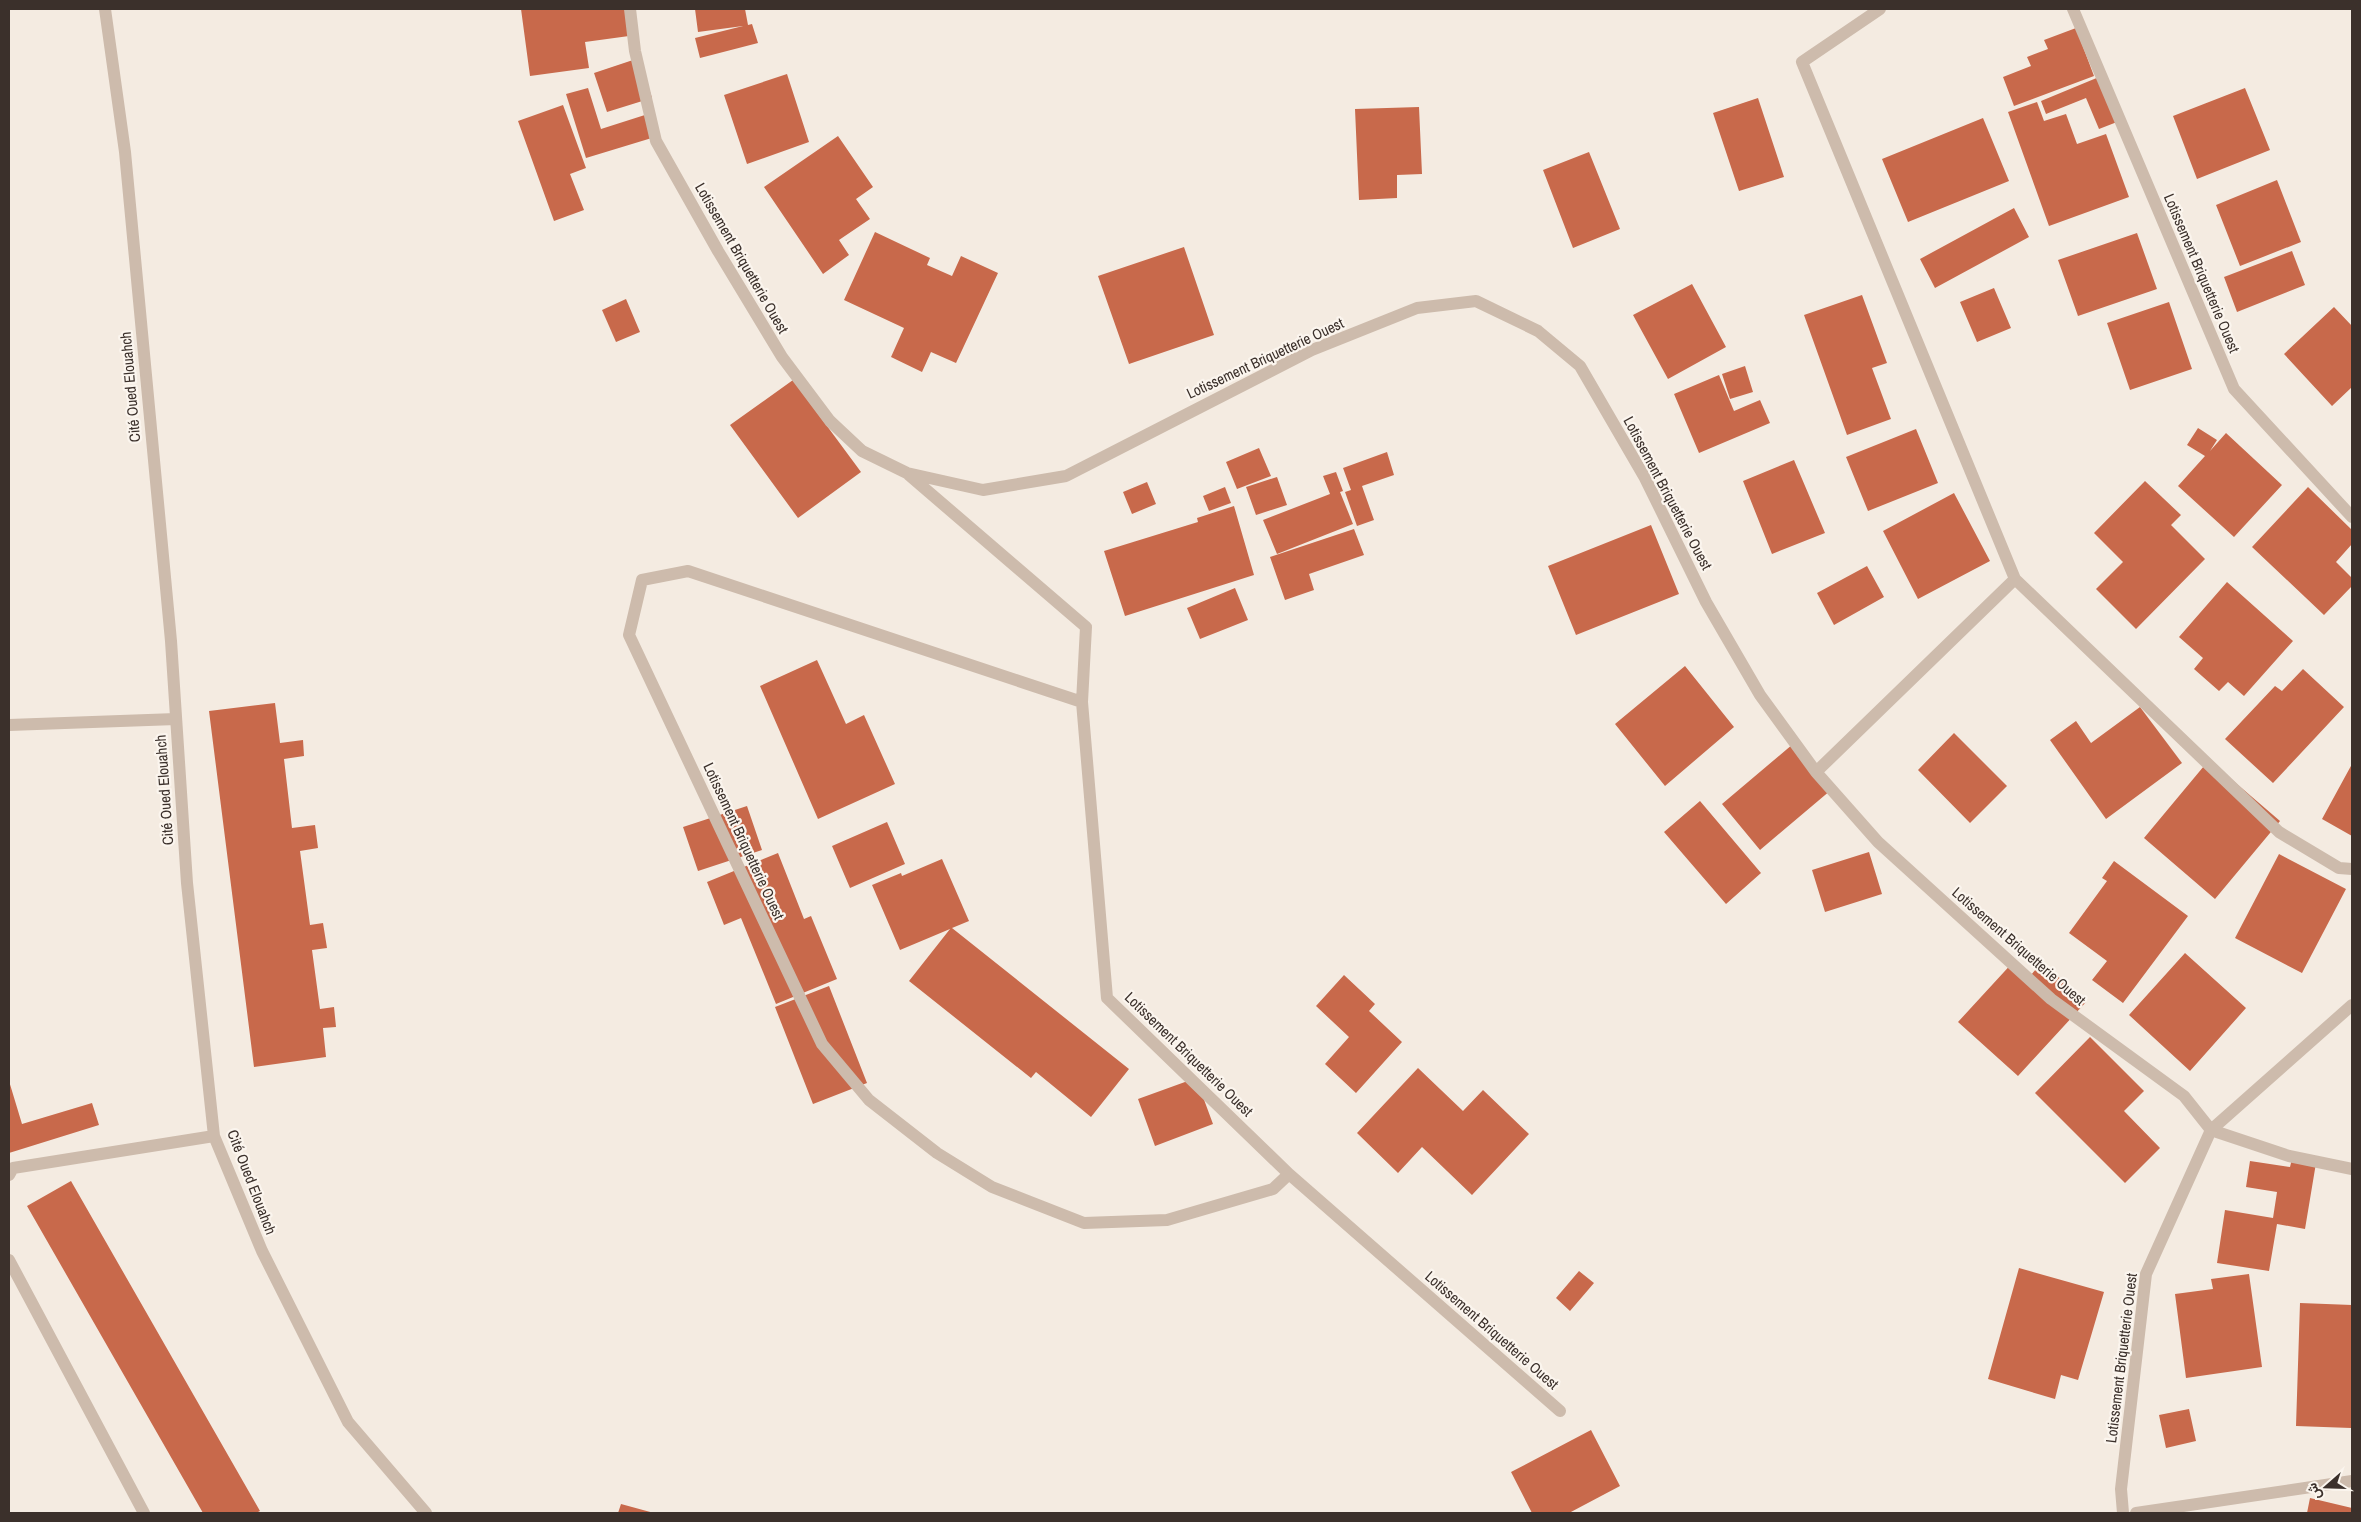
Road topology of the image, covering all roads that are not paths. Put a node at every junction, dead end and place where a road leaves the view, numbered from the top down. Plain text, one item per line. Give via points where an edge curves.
1 (105, 9) edge
2 (630, 9) edge
3 (1880, 9) edge
4 (2073, 9) edge
5 (907, 473) junction
6 (2352, 517) edge
7 (2015, 579) junction
8 (1082, 702) junction
9 (176, 719) junction
10 (9, 725) edge
11 (1816, 772) junction
12 (2352, 869) edge
13 (2352, 1006) edge
14 (2211, 1130) junction
15 (214, 1136) junction
16 (2352, 1169) edge
17 (1289, 1174) junction
18 (9, 1175) edge
19 (9, 1260) edge
20 (1560, 1412) dead end
21 (2352, 1482) edge
22 (144, 1513) edge
23 (426, 1513) edge
24 (2123, 1513) edge
25 (2136, 1513) edge

1 - 9 street, Cité Oued Elouahch via 125,152
2 - 5 street, Lotissement Briquetterie Ouest via 635,51 656,141 728,268 782,358 830,421 862,451
3 - 7 street via 1802,62
4 - 6 street, Lotissement Briquetterie Ouest via 2234,389
5 - 8 street, Lotissement Briquetterie Ouest via 1086,627
5 - 11 street, Lotissement Briquetterie Ouest via 983,490 1066,476 1312,350 1417,308 1476,302 1538,331 1580,366 1645,478 1706,602 1760,695
7 - 11 street
7 - 12 street via 2279,832 2339,868
8 - 17 street, Lotissement Briquetterie Ouest via 1107,998
8 - 17 street, Lotissement Briquetterie Ouest via 688,571 642,580 629,635 822,1044 869,1100 936,1153 992,1187 1084,1223 1167,1220 1273,1189
9 - 10 street
9 - 15 street, Cité Oued Elouahch via 187,883
11 - 14 street, Lotissement Briquetterie Ouest via 1878,842 1943,902 2051,999 2184,1096
13 - 14 street, Lotissement Briquetterie Ouest
14 - 16 street via 2289,1156
14 - 24 street, Lotissement Briquetterie Ouest via 2146,1274 2121,1489
15 - 18 street via 12,1168
15 - 23 street, Cité Oued Elouahch via 262,1251 348,1422
17 - 20 street, Lotissement Briquetterie Ouest
19 - 22 street
21 - 25 street

